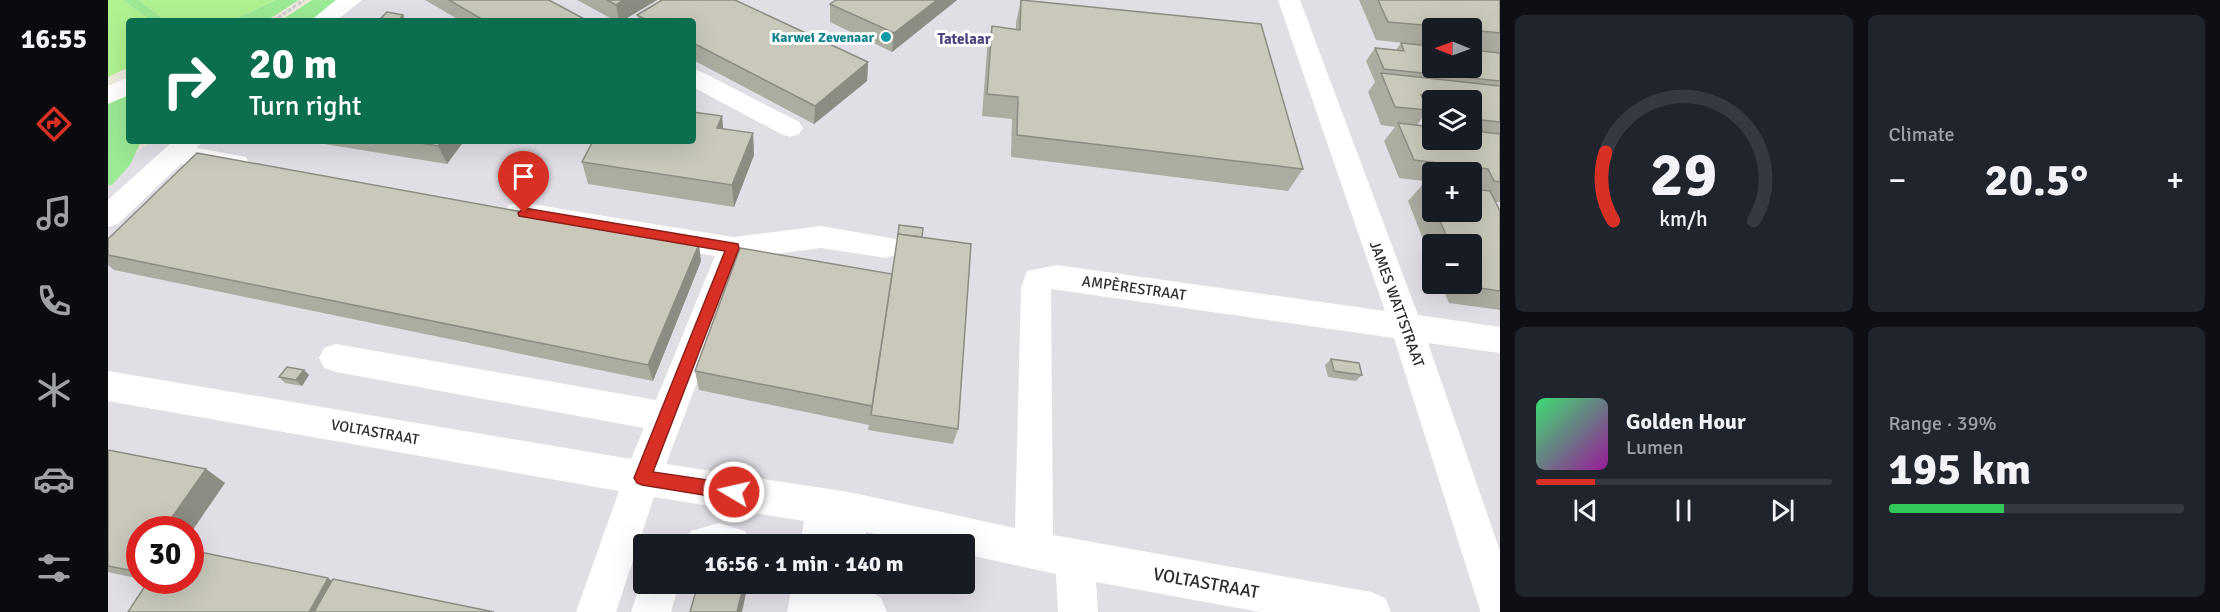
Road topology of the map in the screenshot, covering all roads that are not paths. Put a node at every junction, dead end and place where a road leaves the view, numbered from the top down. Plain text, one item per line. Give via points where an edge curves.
1 (351, 0) edge
2 (1289, 0) edge
3 (325, 18) edge
4 (696, 79) edge
5 (126, 87) edge
6 (108, 96) edge
7 (790, 128) dead end
8 (182, 147) edge
9 (256, 168) edge
10 (489, 207) edge
11 (108, 218) edge
12 (733, 248) junction
13 (886, 248) dead end
14 (1406, 327) junction
15 (1500, 340) edge
16 (336, 358) dead end
17 (108, 386) edge
18 (666, 417) junction
19 (642, 478) junction
20 (840, 520) edge
21 (828, 534) edge
22 (1034, 551) junction
23 (1075, 559) junction
24 (656, 594) edge
25 (810, 594) edge
26 (838, 594) edge
27 (1500, 610) edge
28 (596, 612) edge
29 (651, 612) edge
30 (807, 612) edge
31 (867, 612) edge
32 (1078, 612) edge
33 (1371, 612) edge

1 - 3 street
2 - 14 street, JAMES WATTSTRAAT
4 - 7 street
5 - 6 street
8 - 9 street
8 - 11 street
10 - 12 street
12 - 13 street via 821,237
12 - 18 street
14 - 15 street, AMPÈRESTRAAT
14 - 22 street, AMPÈRESTRAAT via 1057,277 1038,279
14 - 27 street, JAMES WATTSTRAAT
16 - 18 street
17 - 19 street, VOLTASTRAAT
18 - 19 street
19 - 20 street, VOLTASTRAAT
19 - 28 street
20 - 21 street
20 - 22 street, VOLTASTRAAT
22 - 23 street, VOLTASTRAAT
23 - 32 street
23 - 33 street, VOLTASTRAAT
24 - 29 street
25 - 30 street
26 - 31 street

